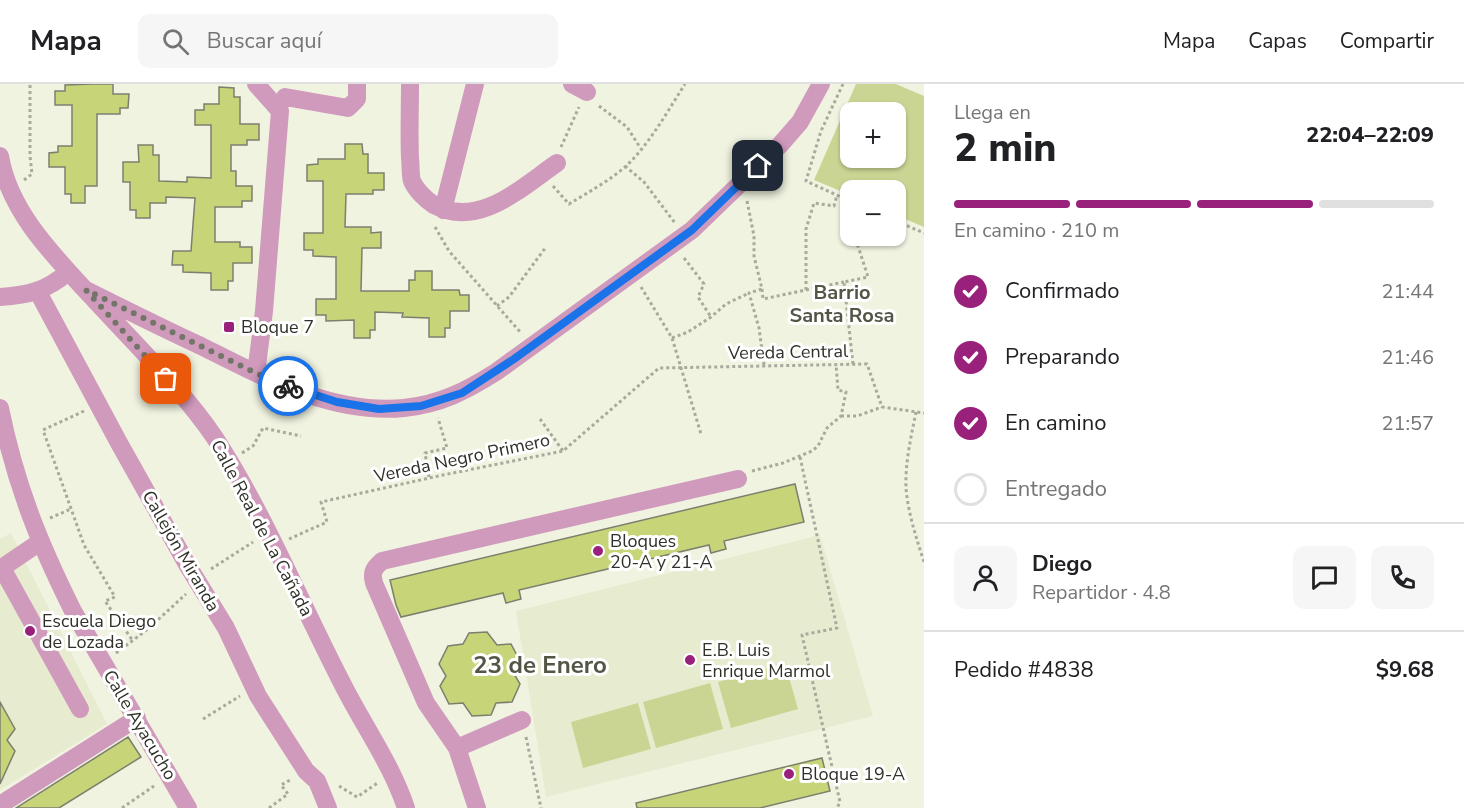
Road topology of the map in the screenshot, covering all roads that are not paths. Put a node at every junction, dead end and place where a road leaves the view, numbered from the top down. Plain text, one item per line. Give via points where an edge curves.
1 (256, 84) edge
2 (357, 84) edge
3 (410, 84) edge
4 (475, 84) edge
5 (821, 84) edge
6 (283, 98) edge
7 (0, 156) edge
8 (550, 168) road end
9 (436, 206) junction
10 (68, 272) junction
11 (86, 290) junction
12 (38, 292) junction
13 (0, 297) edge
14 (256, 373) junction
15 (0, 408) edge
16 (4, 448) edge
17 (738, 480) road end
18 (40, 542) junction
19 (1, 568) edge
20 (80, 709) dead end
21 (137, 718) junction
22 (522, 720) road end
23 (457, 748) junction
24 (0, 805) edge
25 (188, 808) edge
26 (328, 808) edge
27 (406, 808) edge
28 (477, 808) edge

1 - 6 street
2 - 6 street via 357,99 348,108
3 - 9 street via 412,181
4 - 9 street
5 - 14 street via 800,122 743,182 679,240 462,393 402,408 357,407 304,393
6 - 14 street
7 - 10 street, Calle Real de La Cañada via 23,213
8 - 9 street via 489,207 459,212
10 - 11 street, Calle Real de La Cañada
10 - 12 street
11 - 14 street
11 - 27 street, Calle Real de La Cañada via 214,437 271,539 343,686 392,773
12 - 13 street
12 - 26 street, Callejón Miranda via 119,443 226,628 254,687 312,776
15 - 16 street, Calle Ayacucho
16 - 18 street, Calle Ayacucho
17 - 23 street via 382,561 375,567 374,583 426,703
18 - 19 street
18 - 21 street, Calle Ayacucho via 73,611
19 - 20 street
21 - 24 street
21 - 25 street, Calle Ayacucho
22 - 23 street
23 - 28 street

